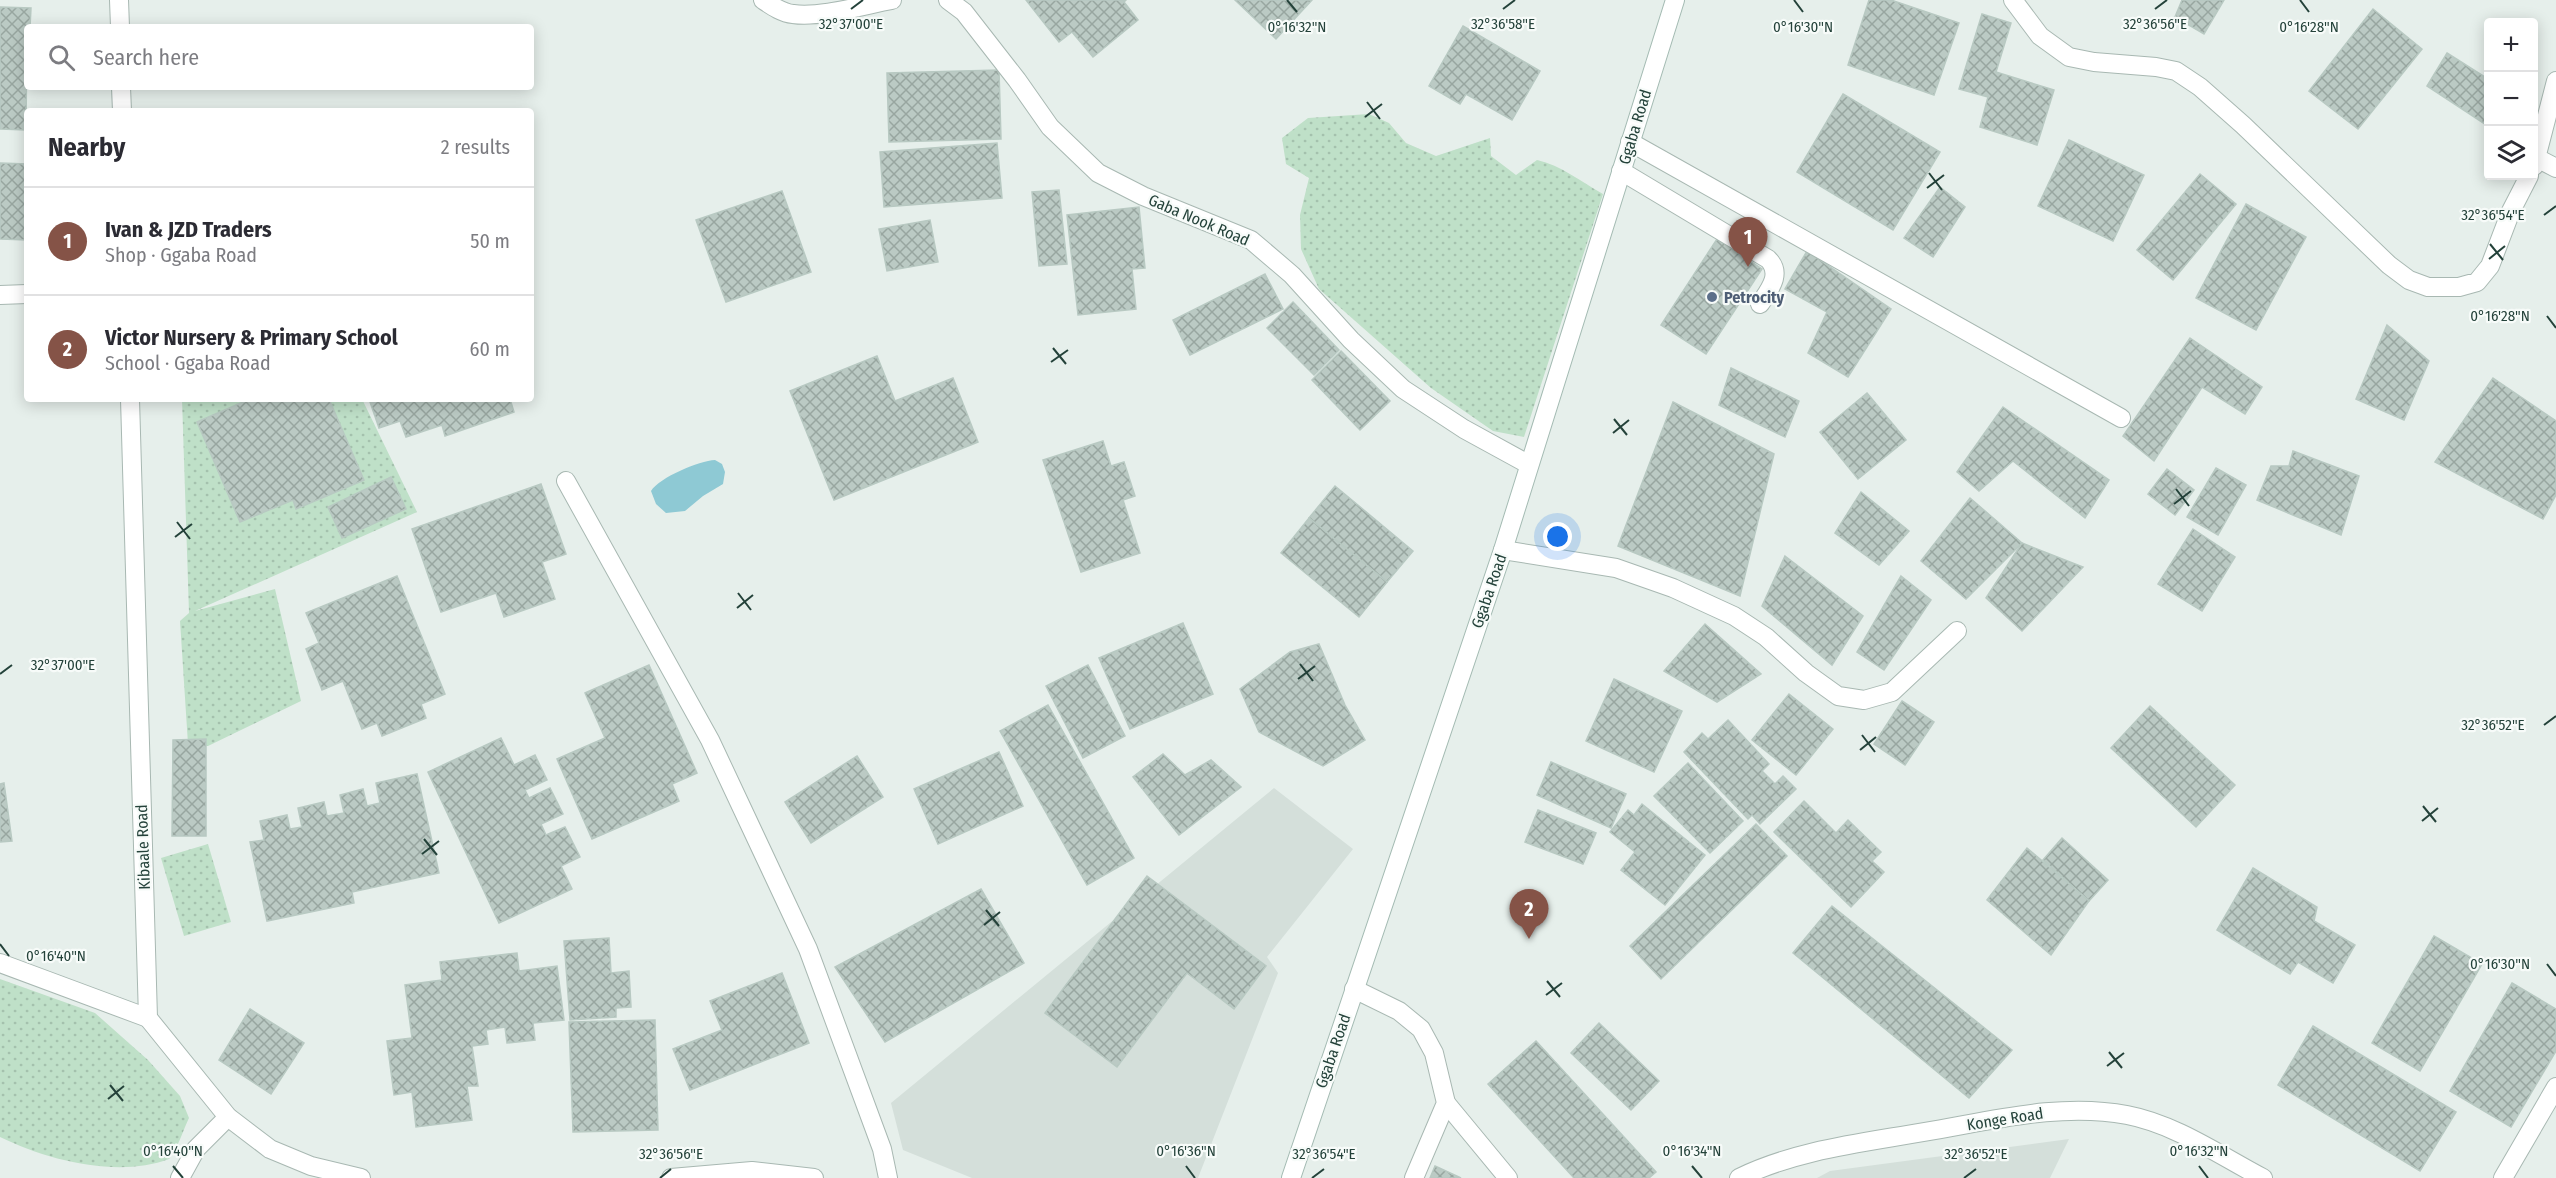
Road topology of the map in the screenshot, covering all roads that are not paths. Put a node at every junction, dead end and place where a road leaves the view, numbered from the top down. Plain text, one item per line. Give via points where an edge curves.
1 (119, 0) edge
2 (763, 0) edge
3 (892, 0) edge
4 (948, 0) edge
5 (1675, 0) edge
6 (2013, 0) edge
7 (965, 6) edge
8 (120, 24) edge
9 (2556, 81) edge
10 (121, 90) edge
11 (122, 108) edge
12 (1630, 142) junction
13 (2538, 150) edge
14 (2538, 163) edge
15 (2556, 168) edge
16 (1621, 171) junction
17 (2527, 180) edge
18 (24, 294) edge
19 (0, 295) edge
20 (1760, 304) dead end
21 (130, 402) edge
22 (2121, 418) dead end
23 (1528, 464) junction
24 (566, 481) dead end
25 (1503, 550) junction
26 (1957, 631) dead end
27 (0, 963) edge
28 (1354, 989) junction
29 (148, 1018) junction
30 (2556, 1087) edge
31 (1446, 1103) junction
32 (228, 1117) junction
33 (180, 1178) edge
34 (361, 1178) edge
35 (671, 1178) edge
36 (814, 1178) edge
37 (888, 1178) edge
38 (1291, 1178) edge
39 (1414, 1178) edge
40 (1508, 1178) edge
41 (1739, 1178) edge
42 (2263, 1178) edge
43 (2503, 1178) edge

1 - 8 street
2 - 3 street via 791,14 808,15
4 - 7 street, Gaba Nook Road
5 - 12 street, Ggaba Road
6 - 17 street via 2040,36 2069,57 2175,71 2200,87 2389,265 2409,280 2428,287 2459,287 2477,282 2490,266
7 - 23 street, Gaba Nook Road via 1050,127 1098,173 1143,196 1251,240 1292,275 1351,340 1403,388 1464,429
9 - 13 street
10 - 11 street
12 - 16 street, Ggaba Road
12 - 22 street
14 - 15 street
16 - 20 street via 1768,259 1775,278
16 - 23 street, Ggaba Road
18 - 19 street
21 - 29 street, Kibaale Road
23 - 25 street, Ggaba Road
24 - 37 street via 710,740 808,949 882,1149
25 - 26 street via 1616,568 1673,588 1734,616 1838,696 1864,700 1892,692
25 - 28 street, Ggaba Road
27 - 29 street
28 - 31 street via 1399,1011 1421,1029 1434,1053
28 - 38 street, Ggaba Road
29 - 32 street
30 - 43 street
31 - 39 street
31 - 40 street
32 - 33 street via 196,1149
32 - 34 street via 270,1149 311,1166
35 - 36 street via 752,1171
41 - 42 street, Konge Road via 1785,1160 1832,1148 2048,1111 2129,1115 2167,1128

